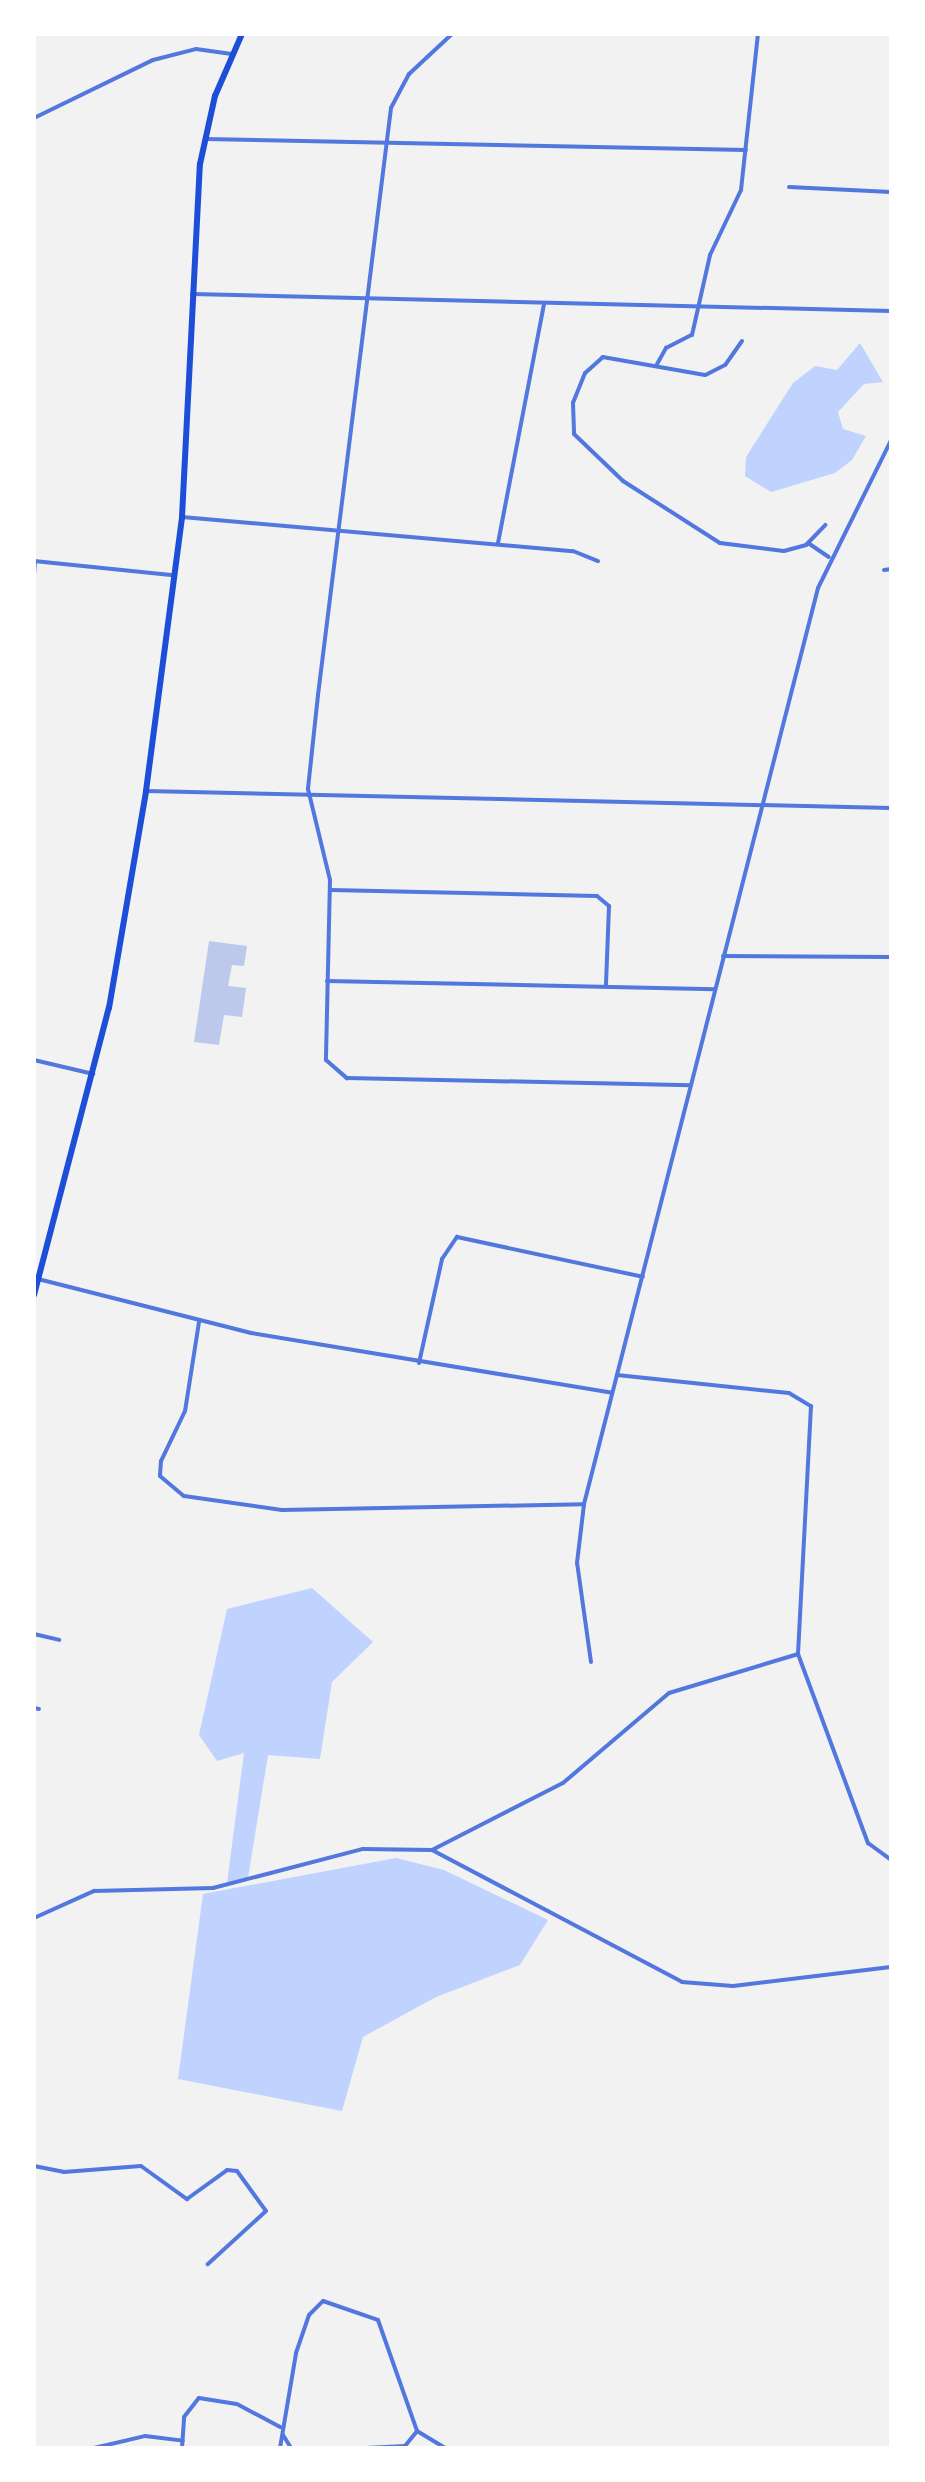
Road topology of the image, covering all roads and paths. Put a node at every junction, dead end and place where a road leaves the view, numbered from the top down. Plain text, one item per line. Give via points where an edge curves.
1 (242, 34) edge
2 (452, 34) edge
3 (758, 34) edge
4 (232, 54) junction
5 (34, 118) edge
6 (204, 139) junction
7 (389, 144) junction
8 (746, 150) junction
9 (789, 187) dead end
10 (891, 192) edge
11 (192, 294) junction
12 (370, 299) junction
13 (544, 304) junction
14 (698, 307) junction
15 (891, 311) edge
16 (742, 341) dead end
17 (655, 367) junction
18 (891, 440) edge
19 (182, 517) junction
20 (825, 525) dead end
21 (340, 529) junction
22 (498, 543) junction
23 (808, 543) junction
24 (829, 557) junction
25 (34, 561) edge
26 (598, 561) dead end
27 (891, 569) edge
28 (884, 570) dead end
29 (34, 575) edge
30 (176, 575) junction
31 (34, 643) edge
32 (34, 751) edge
33 (146, 791) junction
34 (308, 794) junction
35 (762, 803) junction
36 (891, 808) edge
37 (330, 890) junction
38 (723, 956) junction
39 (891, 957) edge
40 (327, 981) junction
41 (606, 985) junction
42 (715, 989) junction
43 (34, 1060) edge
44 (93, 1074) junction
45 (691, 1085) junction
46 (643, 1277) junction
47 (38, 1279) junction
48 (34, 1295) edge
49 (199, 1322) junction
50 (419, 1363) junction
51 (617, 1375) junction
52 (612, 1393) junction
53 (584, 1504) junction
54 (34, 1634) edge
55 (59, 1640) dead end
56 (798, 1654) junction
57 (591, 1662) dead end
58 (432, 1850) junction
59 (891, 1860) edge
60 (34, 1918) edge
61 (891, 1967) edge
62 (34, 2166) edge
63 (208, 2264) dead end
64 (281, 2429) junction
65 (417, 2431) junction
66 (183, 2441) junction
67 (94, 2448) edge
68 (182, 2448) edge
69 (280, 2448) edge
70 (291, 2448) edge
71 (299, 2448) edge
72 (344, 2448) edge
73 (366, 2448) edge
74 (445, 2448) edge

1 - 4 main road
2 - 7 street via 399,86
3 - 8 street
4 - 5 street via 196,49 153,60
4 - 6 main road
6 - 7 street
6 - 11 main road
7 - 8 street
7 - 12 street
8 - 14 street via 741,190 710,255
9 - 10 street
11 - 12 street
11 - 19 main road
12 - 13 street
12 - 21 street
13 - 14 street
13 - 22 street
14 - 15 street
14 - 17 street via 692,335 666,348
16 - 17 street via 725,365 705,375
17 - 23 street via 613,355 590,366 573,403 574,434 623,481 711,540 760,551
18 - 24 street
19 - 21 street
19 - 30 main road
20 - 23 street
21 - 22 street
21 - 34 street
22 - 26 street
23 - 24 street
24 - 35 street
25 - 29 street
25 - 30 street
27 - 28 street
30 - 33 main road
31 - 32 street
33 - 34 street
33 - 44 main road
34 - 35 street
34 - 37 street
35 - 36 street
35 - 38 street
37 - 40 street
37 - 41 street via 597,896 609,906
38 - 39 street
38 - 42 street
40 - 41 street
40 - 45 street via 324,1049 338,1076
41 - 42 street
42 - 45 street
43 - 44 street
44 - 47 main road
45 - 46 street
46 - 50 street via 457,1237 442,1259
46 - 51 street
47 - 48 main road
47 - 49 street
49 - 50 street
49 - 53 street via 185,1411 160,1473 184,1496 282,1510
50 - 52 street
51 - 52 street
51 - 56 street via 789,1393 808,1402 814,1426
52 - 53 street
53 - 57 street via 577,1563
54 - 55 street
56 - 58 street via 669,1693 563,1783
56 - 59 street via 868,1843
58 - 60 street via 363,1849 213,1888 94,1891
58 - 61 street via 682,1982 733,1986
62 - 63 street via 64,2172 141,2166 187,2199 227,2170 237,2171 266,2211
64 - 65 street via 309,2315 323,2301 382,2326
64 - 66 street via 273,2417 209,2396 188,2408
64 - 69 street
64 - 70 street
65 - 73 street via 405,2446
65 - 74 street
66 - 67 street via 145,2436
66 - 68 street
71 - 72 street

